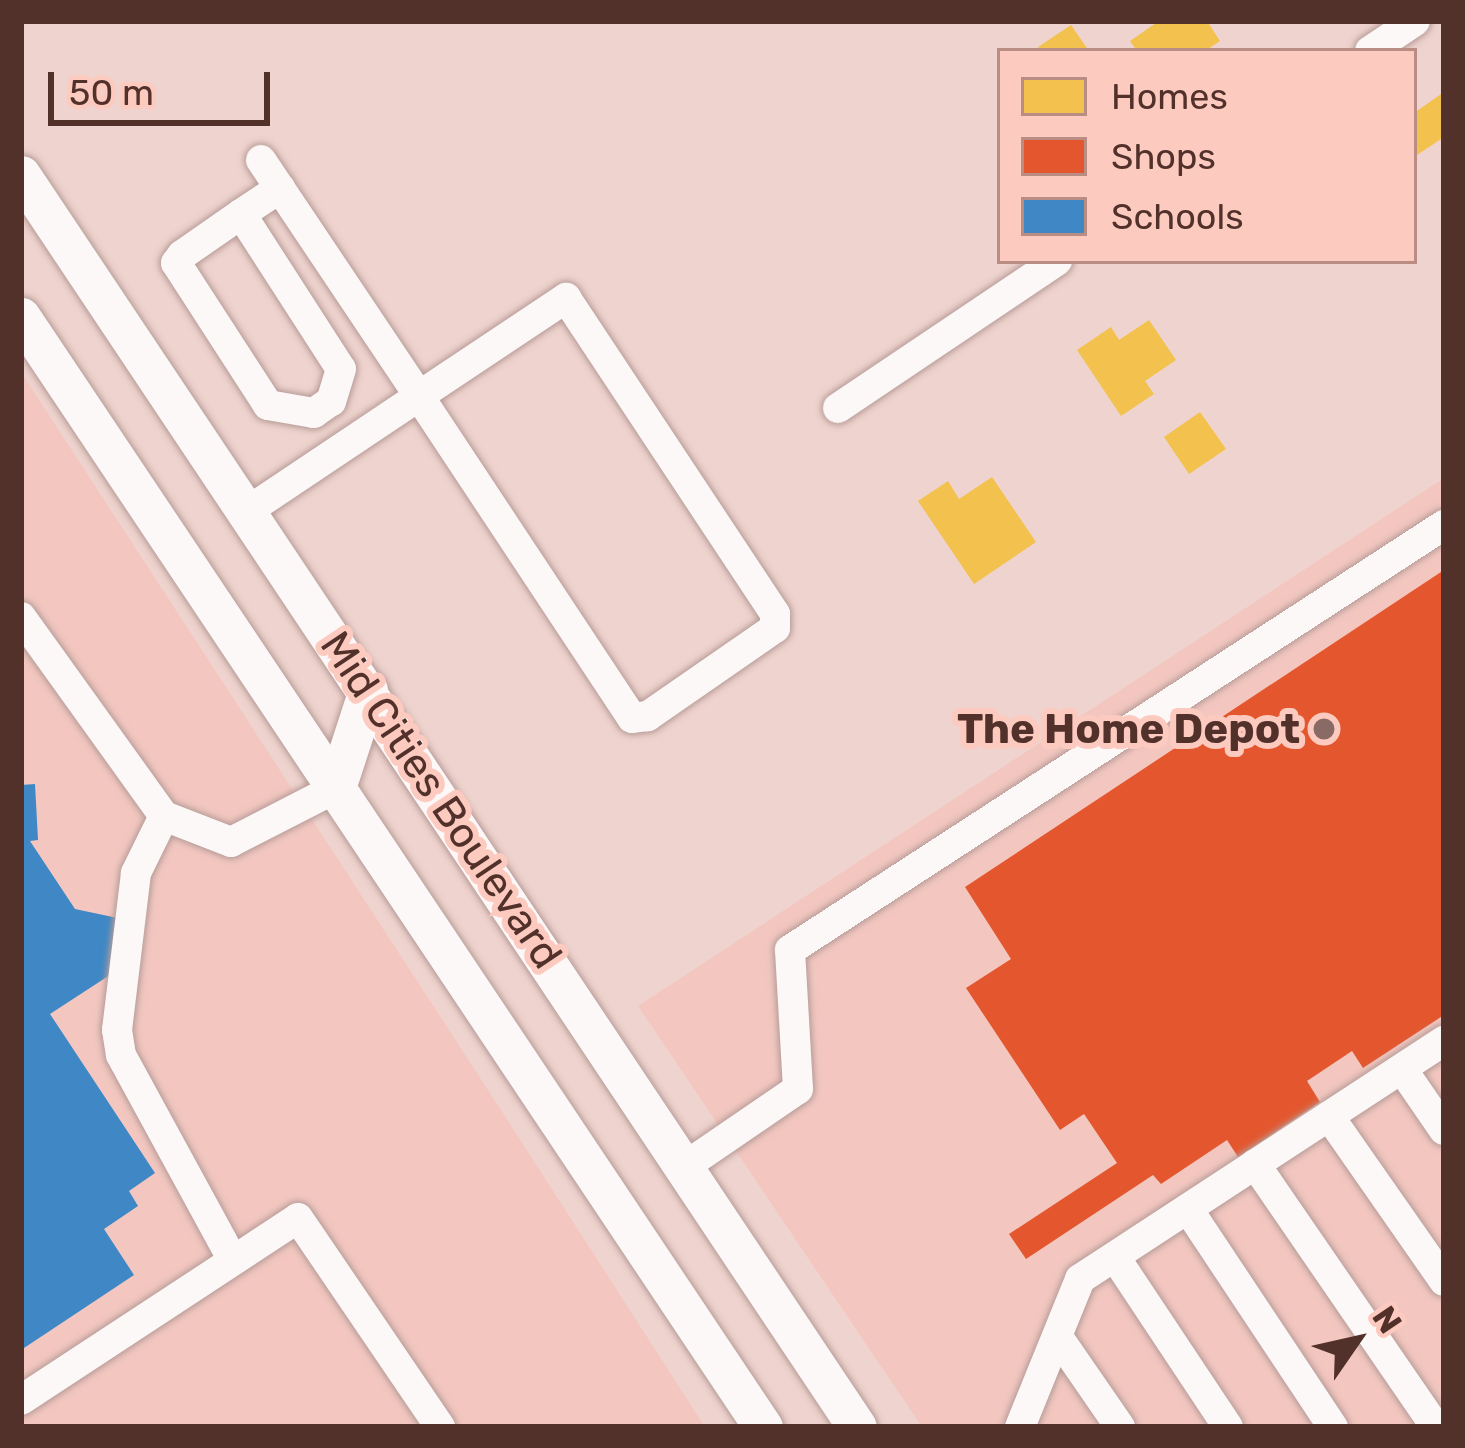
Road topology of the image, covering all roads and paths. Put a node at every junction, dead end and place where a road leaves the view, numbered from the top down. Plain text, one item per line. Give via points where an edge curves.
1 (1415, 21) edge
2 (1374, 48) edge
3 (261, 160) dead end
4 (21, 175) edge
5 (280, 188) junction
6 (241, 214) junction
7 (1053, 264) edge
8 (21, 317) edge
9 (419, 396) junction
10 (838, 408) dead end
11 (249, 510) junction
12 (1444, 525) edge
13 (21, 617) edge
14 (368, 690) junction
15 (336, 788) junction
16 (164, 816) junction
17 (1444, 1041) edge
18 (1402, 1069) junction
19 (1329, 1116) junction
20 (1444, 1130) edge
21 (1255, 1165) junction
22 (684, 1167) junction
23 (1188, 1209) junction
24 (231, 1257) junction
25 (1115, 1257) junction
26 (1444, 1281) edge
27 (1058, 1337) junction
28 (21, 1400) edge
29 (440, 1427) edge
30 (763, 1427) edge
31 (857, 1427) edge
32 (1020, 1427) edge
33 (1120, 1427) edge
34 (1228, 1427) edge
35 (1333, 1427) edge
36 (1436, 1427) edge

1 - 2 lane
3 - 5 lane
4 - 11 main road, Mid Cities Boulevard
5 - 6 lane
5 - 9 lane
6 - 6 lane via 182,255 178,273 268,405 314,413 331,401 341,368
7 - 10 lane
8 - 15 main road, Mid Cities Boulevard
9 - 9 lane via 566,298 775,614 775,628 648,716 632,718
9 - 11 lane
11 - 14 main road, Mid Cities Boulevard
12 - 22 lane via 790,950 798,1089
13 - 16 lane
14 - 15 main road
14 - 22 main road, Mid Cities Boulevard
15 - 16 lane via 231,842
15 - 30 main road, Mid Cities Boulevard
16 - 24 lane via 136,874 117,1030 121,1055
17 - 18 lane
18 - 19 lane
18 - 20 lane
19 - 21 lane
19 - 26 lane
21 - 23 lane
21 - 36 lane
22 - 31 main road, Mid Cities Boulevard
23 - 25 lane
23 - 35 lane
24 - 28 lane
24 - 29 lane via 298,1218
25 - 27 lane via 1080,1279
25 - 34 lane
27 - 32 lane
27 - 33 lane

